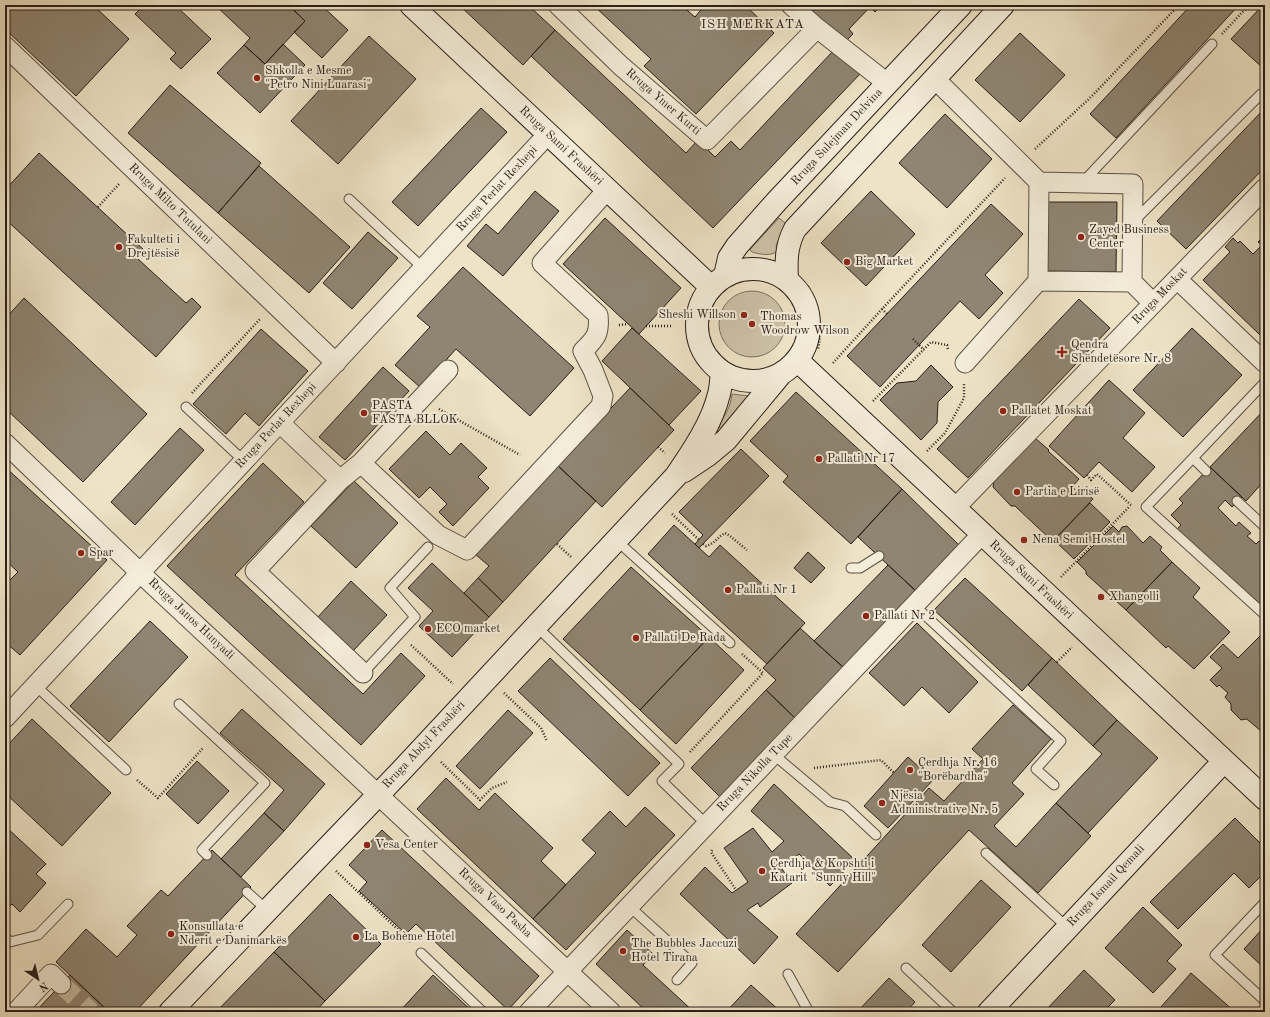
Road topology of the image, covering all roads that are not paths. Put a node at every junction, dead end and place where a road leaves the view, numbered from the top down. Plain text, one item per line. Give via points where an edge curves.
1 (411, 5) edge
2 (558, 5) edge
3 (791, 5) edge
4 (961, 5) edge
5 (1003, 5) edge
6 (817, 28) junction
7 (1212, 44) road end
8 (5, 46) edge
9 (935, 78) junction
10 (887, 84) junction
11 (1261, 94) dead end
12 (548, 134) junction
13 (1039, 182) junction
14 (1083, 182) junction
15 (1265, 188) edge
16 (607, 190) junction
17 (349, 199) dead end
18 (1133, 222) junction
19 (424, 268) junction
20 (787, 279) junction
21 (1176, 279) junction
22 (1038, 281) junction
23 (718, 282) junction
24 (1132, 282) junction
25 (1153, 304) junction
26 (797, 360) junction
27 (336, 362) junction
28 (964, 363) road end
29 (1265, 364) edge
30 (448, 370) dead end
31 (722, 372) junction
32 (780, 375) junction
33 (1265, 382) edge
34 (186, 407) dead end
35 (280, 423) junction
36 (5, 443) edge
37 (1193, 458) junction
38 (244, 461) junction
39 (361, 463) junction
40 (1206, 471) dead end
41 (676, 476) junction
42 (340, 480) junction
43 (1237, 501) dead end
44 (955, 508) junction
45 (1265, 527) edge
46 (982, 534) junction
47 (616, 540) junction
48 (428, 547) dead end
49 (879, 556) dead end
50 (851, 568) dead end
51 (140, 572) junction
52 (914, 605) junction
53 (1265, 615) edge
54 (536, 626) junction
55 (730, 642) dead end
56 (363, 673) joint
57 (35, 685) junction
58 (179, 704) dead end
59 (5, 718) edge
60 (773, 754) junction
61 (1224, 760) junction
62 (129, 772) road end
63 (1054, 785) dead end
64 (379, 794) junction
65 (1265, 799) edge
66 (706, 824) junction
67 (876, 835) dead end
68 (986, 853) dead end
69 (208, 855) dead end
70 (247, 892) dead end
71 (1265, 902) edge
72 (68, 904) dead end
73 (629, 906) junction
74 (267, 910) junction
75 (1068, 928) junction
76 (5, 937) edge
77 (421, 953) road end
78 (906, 968) dead end
79 (568, 971) junction
80 (788, 974) dead end
81 (677, 980) dead end
82 (61, 984) tunnel mouth
83 (1265, 1001) edge
84 (16, 1012) edge
85 (170, 1012) edge
86 (483, 1012) edge
87 (529, 1012) edge
88 (611, 1012) edge
89 (809, 1012) edge
90 (953, 1012) edge
91 (988, 1012) edge

1 - 12 main road, Rruga Sami Frashëri
2 - 6 street, Rruga Ymer Kurti via 621,66 707,140
3 - 6 street
4 - 10 main road, Rruga Sulejman Delvina
5 - 9 main road
6 - 10 street
7 - 14 lane
8 - 27 street, Rruga Milto Tutulani
9 - 13 street
9 - 20 main road via 795,229 787,253
10 - 23 main road, Rruga Sulejman Delvina via 737,246
11 - 18 lane
12 - 16 main road, Rruga Sami Frashëri
12 - 19 street, Rruga Perlat Rexhepi
13 - 14 street
13 - 22 street
14 - 18 street via 1133,184
15 - 21 street, Rruga Moskat
16 - 23 main road, Rruga Sami Frashëri
16 - 39 street via 542,263 598,315 600,328 595,339 583,351 604,396 601,406 467,550 438,535
17 - 19 lane
18 - 24 street
19 - 27 street, Rruga Perlat Rexhepi
20 - 23 main road via 767,270 745,269
20 - 26 main road via 800,292 808,309 810,327 806,344
21 - 25 street, Rruga Moskat
21 - 29 street
22 - 24 street
22 - 28 street
23 - 31 main road via 704,297 699,308 697,332 705,355 712,365
24 - 25 street
25 - 44 street, Rruga Moskat
26 - 32 main road
26 - 44 main road, Rruga Sami Frashëri
27 - 35 street, Rruga Perlat Rexhepi
30 - 39 street
31 - 32 main road via 740,380 754,381
31 - 41 main road, Rruga Abdyl Frashëri via 719,394 708,425
32 - 41 main road, Rruga Abdyl Frashëri via 726,440
33 - 37 lane
34 - 38 lane
35 - 38 street, Rruga Perlat Rexhepi
35 - 42 street
36 - 51 street, Rruga Janos Hunyadi
37 - 40 lane
37 - 53 lane via 1146,507
38 - 51 street, Rruga Perlat Rexhepi
39 - 42 street
41 - 47 main road, Rruga Abdyl Frashëri
42 - 56 street via 255,571
43 - 45 lane
44 - 46 main road, Rruga Sami Frashëri
46 - 52 street, Rruga Nikolla Tupe via 936,577
46 - 61 main road, Rruga Sami Frashëri
47 - 54 main road, Rruga Abdyl Frashëri
47 - 55 lane
48 - 56 lane via 390,588 415,617
49 - 50 lane via 860,568
51 - 57 street, Rruga Perlat Rexhepi
51 - 64 street, Rruga Janos Hunyadi
52 - 60 street, Rruga Nikolla Tupe
52 - 63 lane via 1061,741 1036,769
54 - 64 main road, Rruga Abdyl Frashëri
54 - 66 lane via 679,764 662,781
57 - 59 street, Rruga Perlat Rexhepi
57 - 62 lane
58 - 69 lane via 265,783 202,850
60 - 66 street, Rruga Nikolla Tupe
60 - 67 lane via 830,802 845,806
61 - 65 main road, Rruga Sami Frashëri
61 - 75 main road, Rruga Ismail Qemali
64 - 74 main road, Rruga Abdyl Frashëri
64 - 79 street, Rruga Vaso Pasha
66 - 73 street, Rruga Nikolla Tupe
68 - 75 lane
70 - 74 lane
71 - 83 lane via 1215,955
72 - 76 lane via 38,934 10,942
73 - 79 street, Rruga Nikolla Tupe
73 - 81 lane via 692,964
74 - 85 main road, Rruga Abdyl Frashëri
75 - 91 main road, Rruga Ismail Qemali
77 - 86 lane
78 - 90 lane
79 - 87 street, Rruga Nikolla Tupe
79 - 88 street, Rruga Vaso Pasha
80 - 89 lane
82 - 84 street via 51,974

